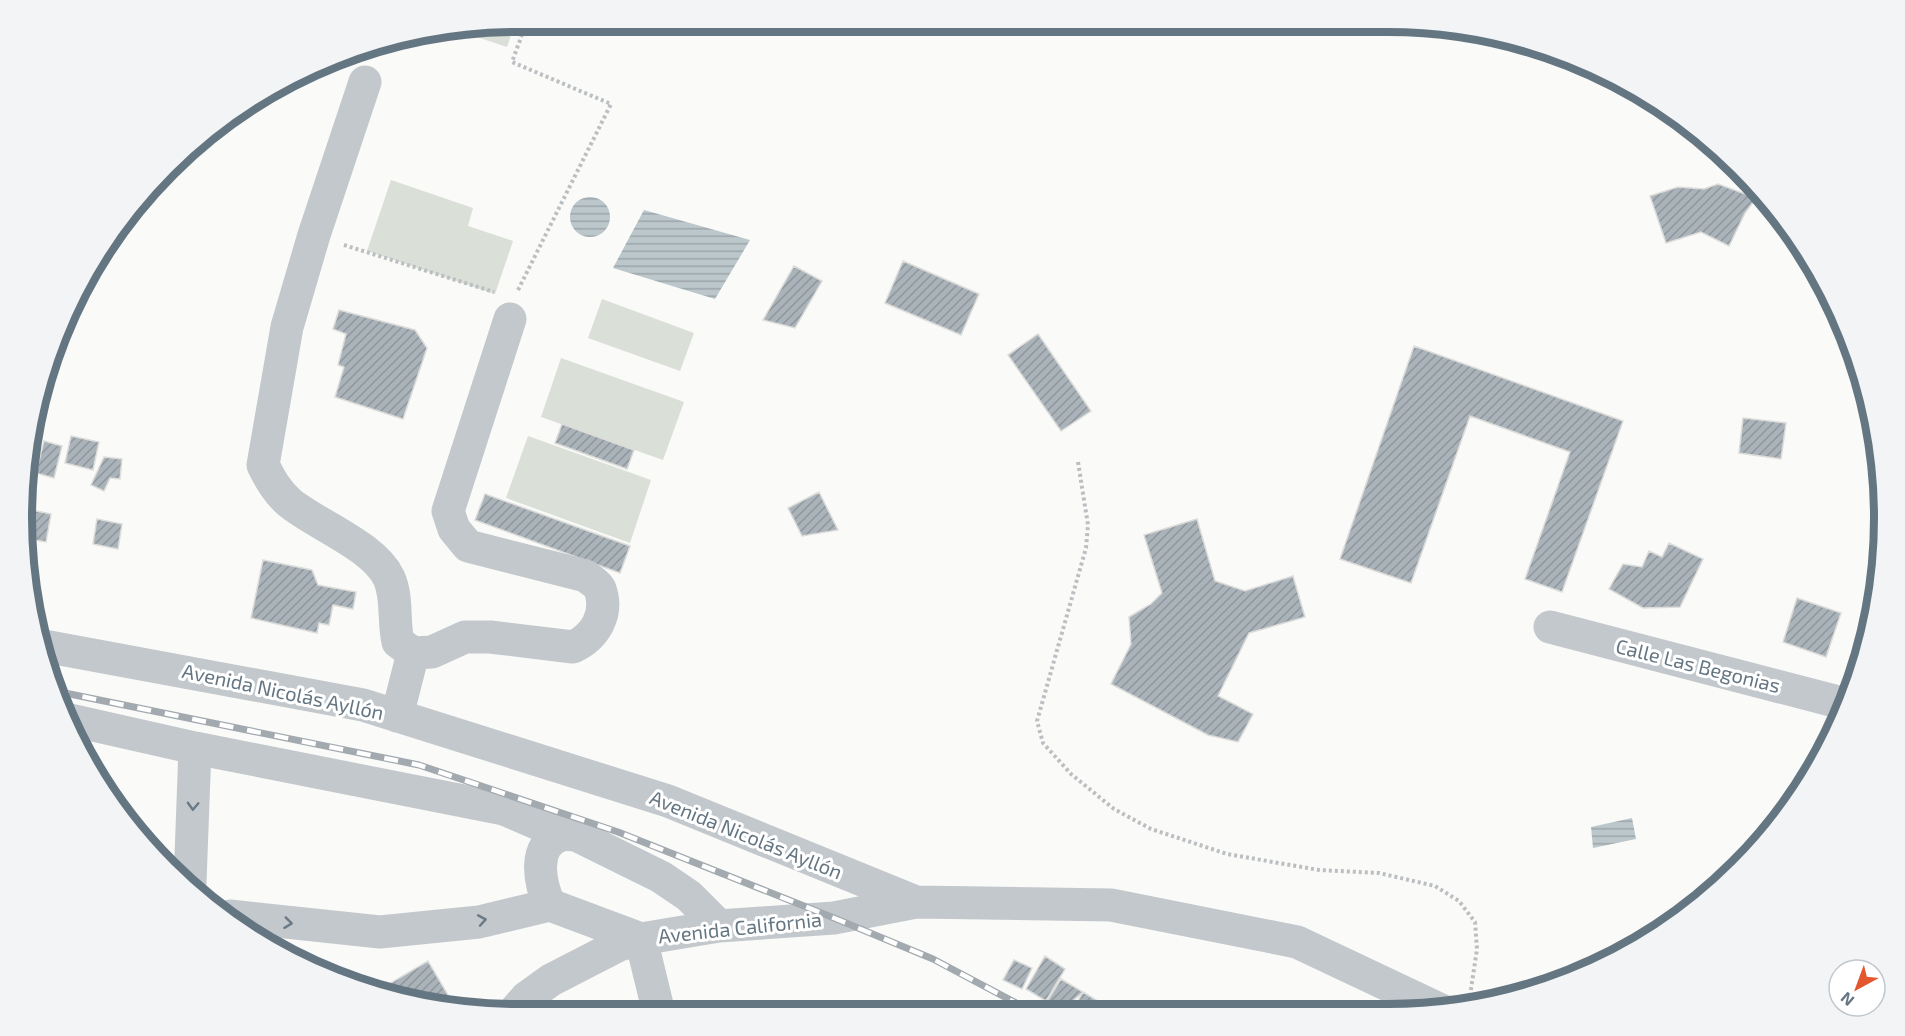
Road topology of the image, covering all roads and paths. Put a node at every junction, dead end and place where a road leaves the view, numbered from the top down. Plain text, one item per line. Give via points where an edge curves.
1 (523, 32) edge
2 (365, 82) dead end
3 (314, 235) junction
4 (512, 309) junction
5 (1078, 462) dead end
6 (1550, 627) dead end
7 (49, 647) edge
8 (413, 653) junction
9 (1837, 702) edge
10 (397, 716) junction
11 (77, 721) edge
12 (195, 748) junction
13 (562, 834) junction
14 (190, 878) edge
15 (916, 902) junction
16 (550, 905) junction
17 (240, 917) edge
18 (719, 926) junction
19 (641, 939) junction
20 (1459, 999) edge
21 (1448, 1000) edge
22 (521, 1004) edge
23 (657, 1004) edge

1 - 4 path via 512,62 611,104
2 - 3 street
3 - 4 path
3 - 8 street via 287,327 263,465 272,484 290,502 374,558 389,577 395,597 398,642
4 - 8 street via 448,510 454,529 468,546 586,576 599,588 603,612 594,632 573,647 465,637 432,652
5 - 20 path via 1088,525 1086,548 1037,721 1043,743 1071,774 1114,809 1151,829 1227,854 1319,870 1379,873 1436,886 1459,901 1475,922 1477,949
6 - 9 street, Calle Las Begonias
7 - 10 street, Avenida Nicolás Ayllón via 363,705
8 - 10 street
10 - 15 street, Avenida Nicolás Ayllón via 668,801
11 - 12 street
12 - 13 street via 504,809
12 -> 14 street
13 - 16 street via 549,842 540,856 544,894
13 - 18 street via 576,835 661,877 689,896
15 - 18 street, Avenida California via 834,918
15 - 21 street, Avenida Nicolás Ayllón via 1112,905 1297,942
17 -> 16 street via 380,932 479,921
16 - 19 street
18 - 19 street, Avenida California
19 - 22 street, Avenida California via 620,945 551,980
19 - 23 street

